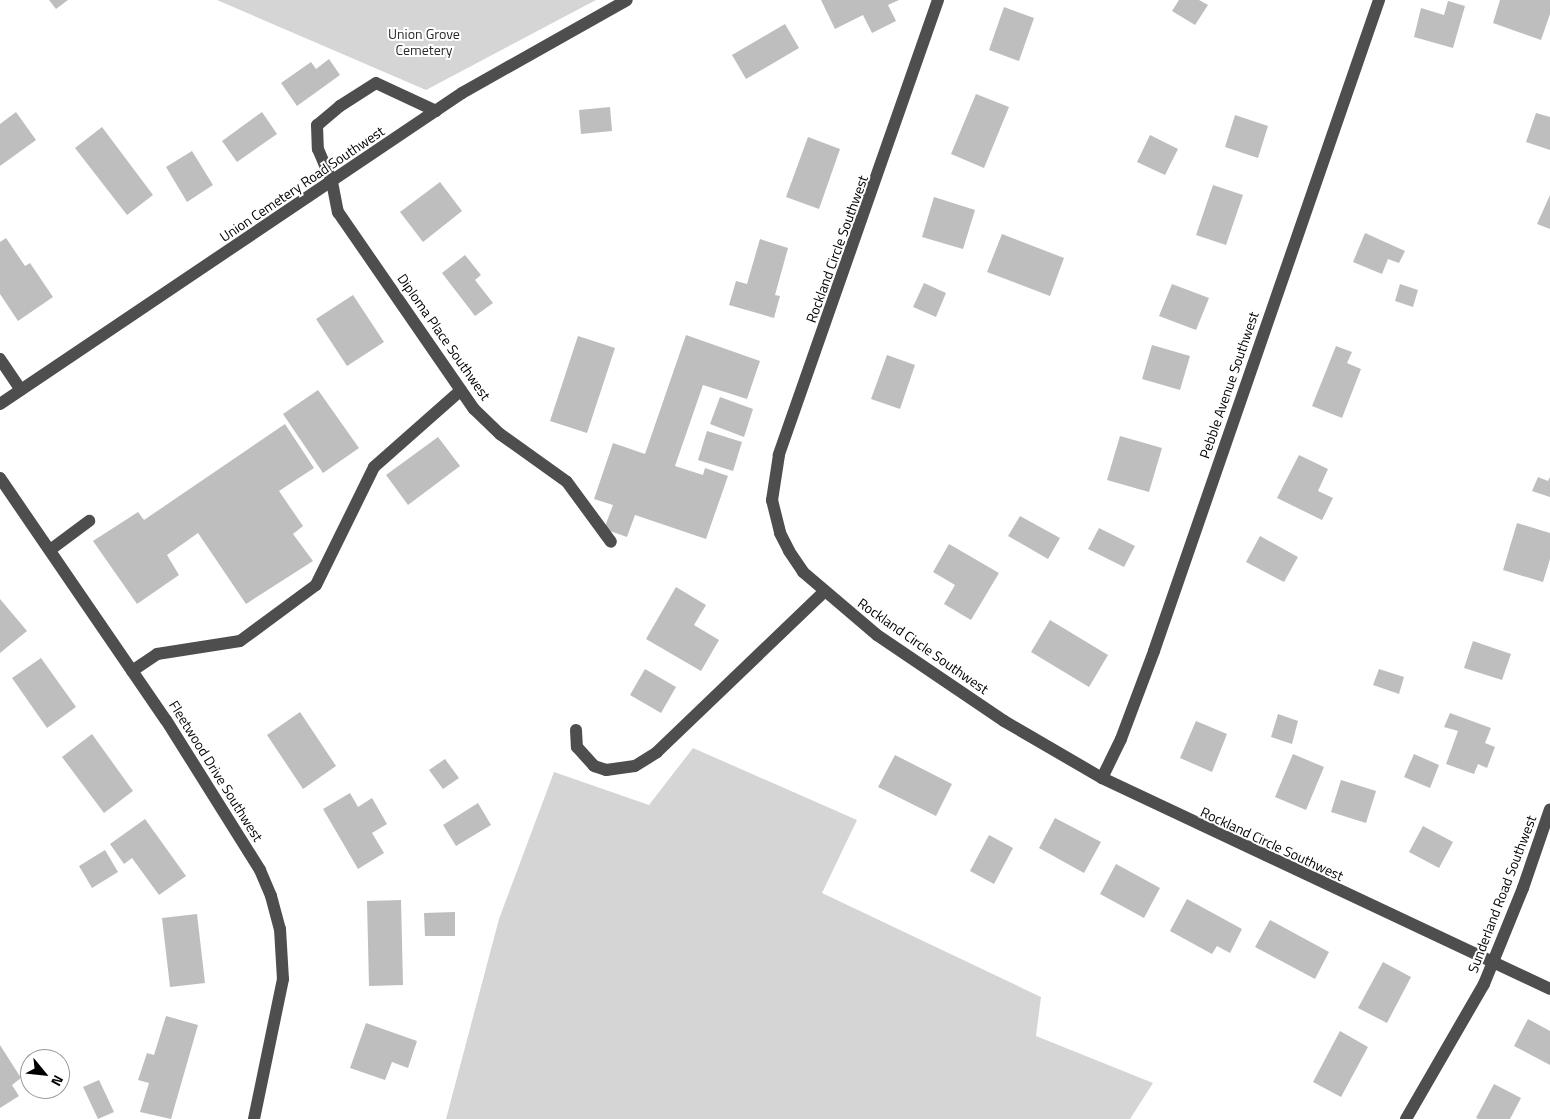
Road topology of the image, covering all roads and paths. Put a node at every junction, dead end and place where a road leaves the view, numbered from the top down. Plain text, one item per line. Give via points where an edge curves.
1 (627, 0) edge
2 (938, 0) edge
3 (1378, 0) edge
4 (436, 111) junction
5 (332, 182) junction
6 (0, 360) edge
7 (21, 390) junction
8 (461, 390) junction
9 (0, 404) edge
10 (0, 478) edge
11 (89, 521) dead end
12 (612, 542) dead end
13 (50, 550) junction
14 (824, 592) junction
15 (132, 671) junction
16 (576, 730) dead end
17 (1102, 778) junction
18 (1550, 809) edge
19 (1493, 963) junction
20 (1550, 988) edge
21 (254, 1119) edge
22 (1406, 1119) edge

1 - 4 street, Union Cemetery Road Southwest
2 - 14 street, Rockland Circle Southwest via 772,482 772,500 780,533 803,572
3 - 17 street, Pebble Avenue Southwest via 1154,651 1121,739
4 - 5 street, Union Cemetery Road Southwest
4 - 5 street, Diploma Place Southwest via 376,84 340,106 317,125 318,149
5 - 7 street, Union Cemetery Road Southwest
5 - 8 street, Diploma Place Southwest via 338,212
6 - 7 street
7 - 9 street, Union Cemetery Road Southwest
8 - 12 street, Diploma Place Southwest via 474,409 500,434 567,482
8 - 15 street via 374,467 316,585 240,642 157,654
10 - 13 street, Fleetwood Drive Southwest
11 - 13 street
13 - 15 street, Fleetwood Drive Southwest
14 - 16 street via 664,746 635,766 606,770 594,766 577,747
14 - 17 street, Rockland Circle Southwest via 877,635 980,705
15 - 21 street, Fleetwood Drive Southwest via 260,870 280,929 283,979
17 - 19 street, Rockland Circle Southwest
18 - 19 street, Sunderland Road Southwest
19 - 20 street, Rockland Circle Southwest
19 - 22 street, Sunderland Road Southwest

